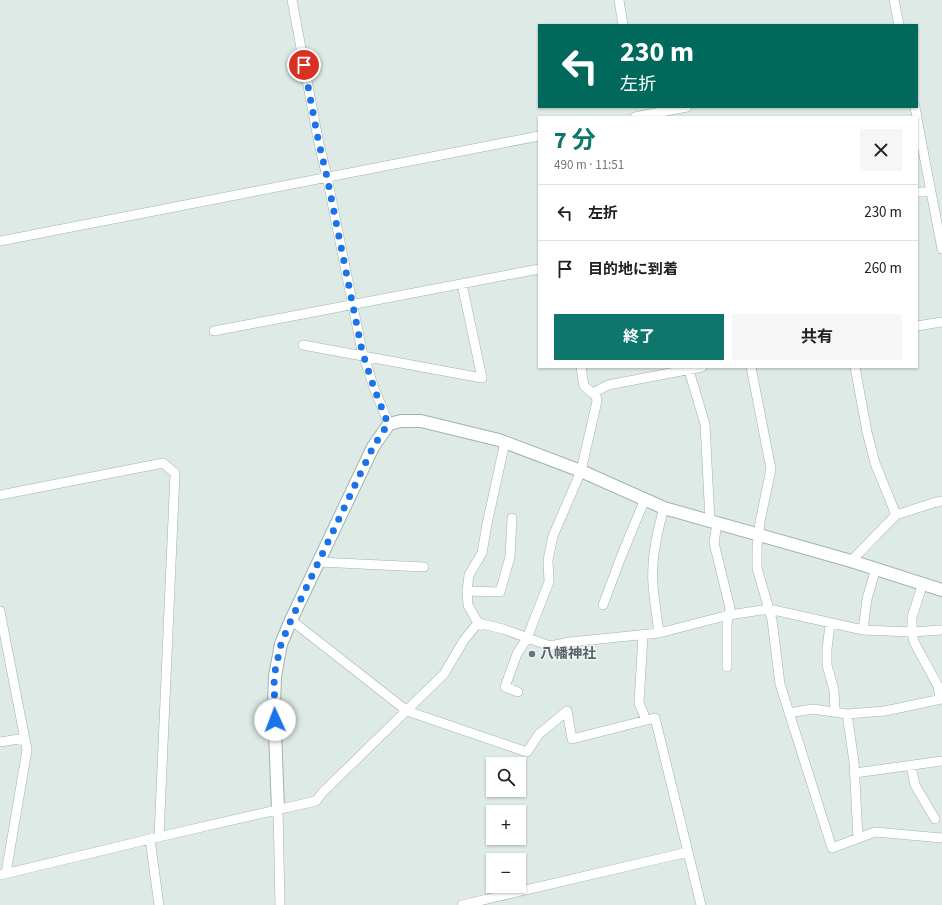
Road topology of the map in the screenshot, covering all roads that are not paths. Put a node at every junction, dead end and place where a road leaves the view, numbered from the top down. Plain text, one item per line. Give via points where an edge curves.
1 (292, 0) edge
2 (619, 0) edge
3 (894, 0) edge
4 (624, 24) edge
5 (899, 24) edge
6 (680, 108) edge
7 (639, 114) edge
8 (918, 123) edge
9 (538, 136) edge
10 (327, 177) junction
11 (918, 192) edge
12 (931, 192) junction
13 (0, 241) edge
14 (942, 249) edge
15 (538, 269) edge
16 (462, 284) junction
17 (352, 305) junction
18 (942, 322) edge
19 (918, 326) edge
20 (214, 331) dead end
21 (303, 345) dead end
22 (363, 356) junction
23 (581, 368) edge
24 (688, 368) edge
25 (751, 368) edge
26 (855, 368) edge
27 (593, 393) junction
28 (388, 424) junction
29 (505, 442) junction
30 (581, 471) junction
31 (0, 495) edge
32 (645, 499) junction
33 (942, 501) edge
34 (664, 508) junction
35 (896, 515) junction
36 (512, 518) dead end
37 (714, 522) junction
38 (759, 535) junction
39 (851, 561) junction
40 (318, 562) junction
41 (424, 567) dead end
42 (876, 568) junction
43 (923, 583) junction
44 (942, 590) edge
45 (467, 591) junction
46 (603, 605) dead end
47 (769, 609) junction
48 (0, 611) edge
49 (729, 616) junction
50 (291, 620) junction
51 (478, 623) junction
52 (830, 624) junction
53 (863, 630) junction
54 (942, 630) edge
55 (912, 632) junction
56 (659, 633) junction
57 (643, 634) junction
58 (527, 638) junction
59 (727, 667) dead end
60 (518, 692) dead end
61 (941, 699) edge
62 (407, 711) junction
63 (835, 712) junction
64 (789, 713) junction
65 (847, 714) junction
66 (646, 720) junction
67 (25, 738) junction
68 (0, 742) edge
69 (942, 761) edge
70 (911, 766) junction
71 (855, 773) junction
72 (278, 809) junction
73 (935, 819) dead end
74 (154, 838) junction
75 (858, 838) junction
76 (942, 838) edge
77 (688, 852) junction
78 (3, 874) edge
79 (159, 905) edge
80 (280, 905) edge
81 (462, 905) edge
82 (701, 905) edge

1 - 10 street
2 - 4 street
3 - 5 street
6 - 7 street
8 - 12 street
9 - 10 street
10 - 13 street
10 - 17 street
11 - 12 street
12 - 14 street
15 - 16 street
16 - 17 street
16 - 22 street via 482,378
17 - 20 street
17 - 22 street
18 - 19 street
21 - 22 street
22 - 28 street
23 - 27 street via 584,386
24 - 27 street via 608,385
24 - 37 street via 705,424
25 - 38 street via 770,469
26 - 35 street via 875,463
27 - 30 street via 597,401
28 - 29 street via 421,421
28 - 40 street via 373,447
29 - 30 street
29 - 45 street via 482,553 469,575
30 - 32 street
30 - 58 street via 553,536 548,560 549,582
31 - 74 street via 163,463 175,473
32 - 34 street
32 - 46 street
33 - 35 street
34 - 37 street
34 - 56 street via 657,534 653,566
35 - 39 street
36 - 45 street via 510,557 500,592
37 - 38 street
37 - 49 street via 714,544 730,608
38 - 39 street
38 - 47 street via 757,568
39 - 42 street
40 - 41 street
40 - 50 street
42 - 43 street
42 - 53 street via 867,600
43 - 44 street
43 - 55 street via 912,617
45 - 51 street via 468,605
47 - 49 street
47 - 52 street
47 - 64 street via 780,684
48 - 67 street
49 - 56 street
49 - 59 street
50 - 62 street
50 - 72 street via 281,644 274,676
51 - 58 street
51 - 62 street via 464,640 444,674
52 - 53 street
52 - 63 street via 827,665 834,690
53 - 55 street
54 - 55 street
55 - 61 street via 914,642 938,686
56 - 57 street
57 - 58 street via 550,646
57 - 66 street via 639,703
58 - 60 street via 517,654 505,687
61 - 65 street via 884,711
62 - 66 street via 527,752 539,734 567,711 572,739
62 - 72 street via 316,801
63 - 64 street via 813,709
63 - 65 street
64 - 75 street via 832,848
65 - 71 street
66 - 77 street via 655,718
67 - 68 street
67 - 78 street via 27,750
69 - 70 street
70 - 71 street
70 - 73 street via 915,785
71 - 75 street
72 - 74 street
72 - 80 street
74 - 78 street
74 - 79 street
75 - 76 street via 876,832
77 - 81 street
77 - 82 street

